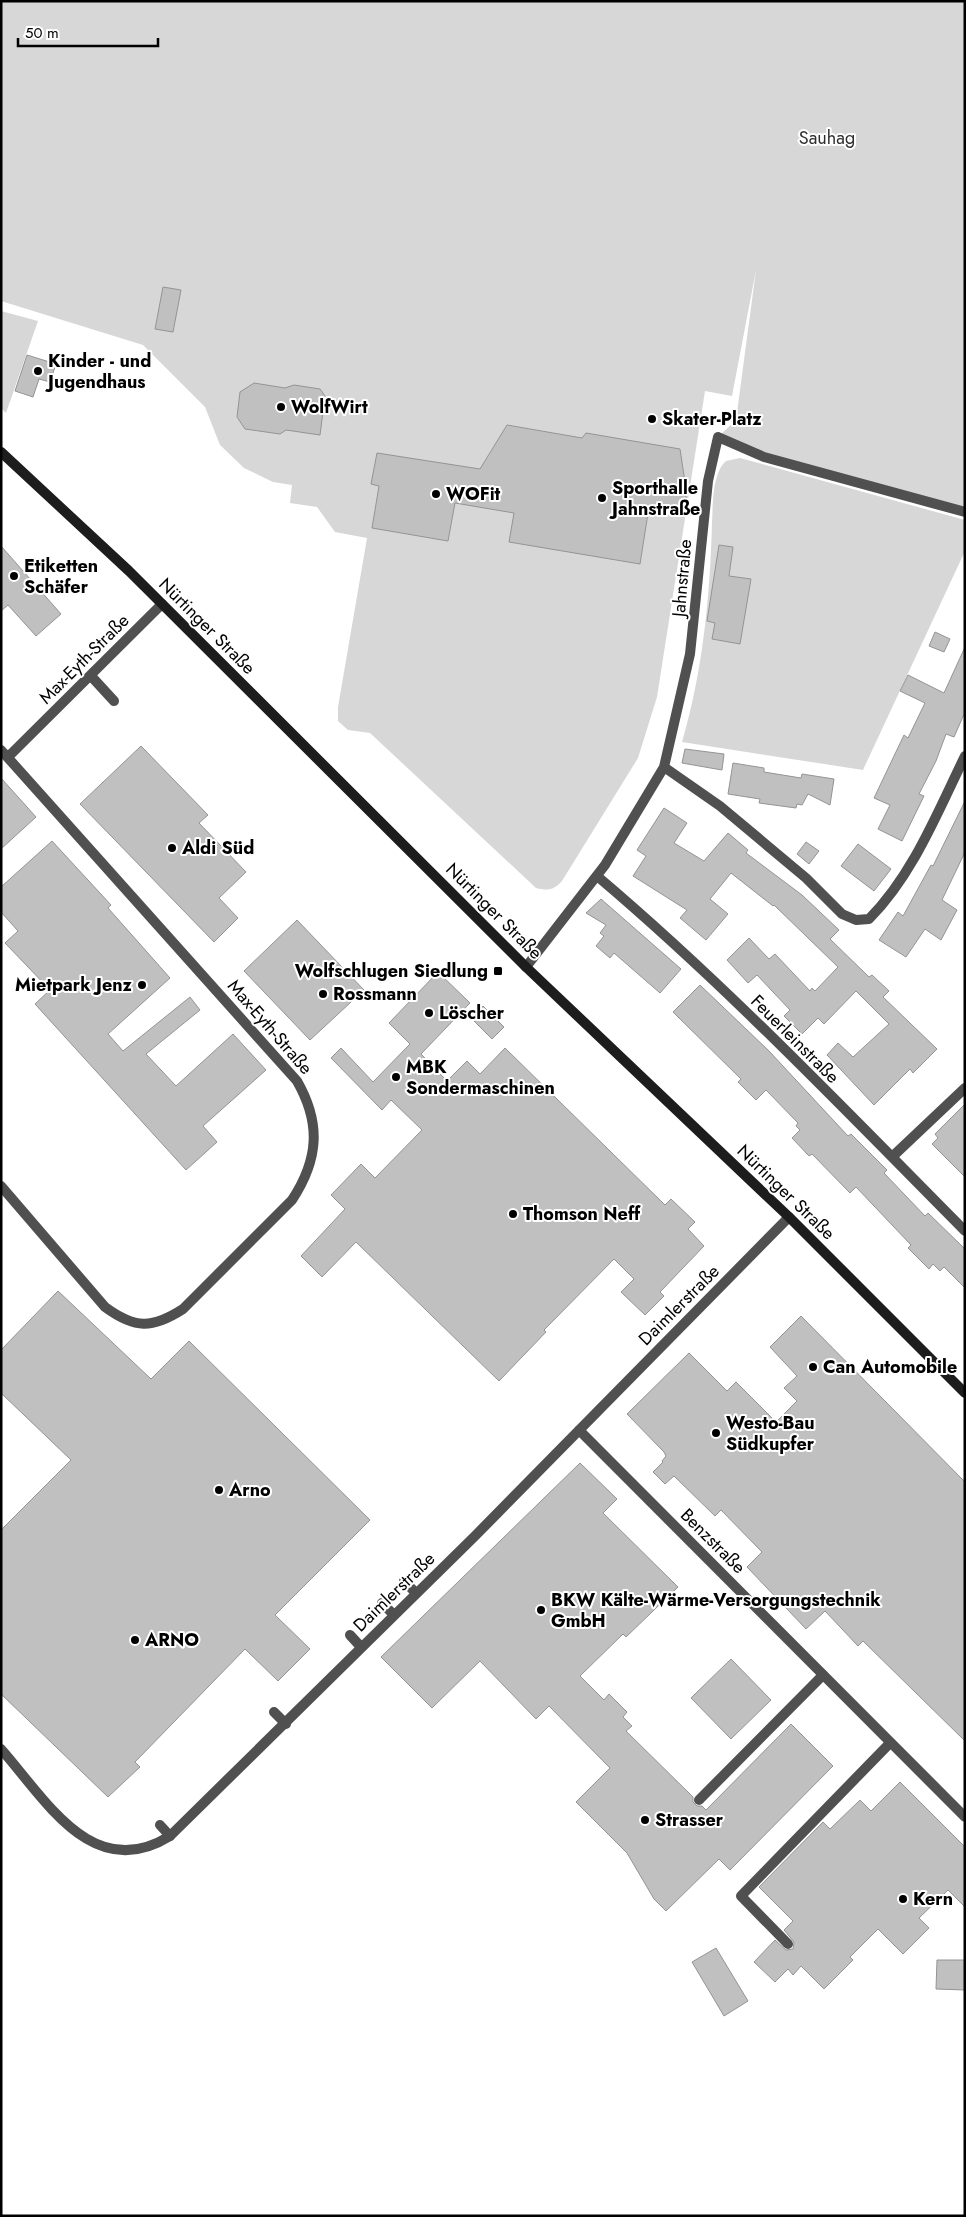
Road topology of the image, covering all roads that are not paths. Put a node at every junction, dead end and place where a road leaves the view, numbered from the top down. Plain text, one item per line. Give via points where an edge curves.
1 (1, 452) edge
2 (965, 512) edge
3 (162, 604) junction
4 (91, 676) junction
5 (114, 701) dead end
6 (4, 754) edge
7 (965, 756) edge
8 (664, 767) junction
9 (597, 876) junction
10 (526, 967) junction
11 (965, 1088) edge
12 (892, 1157) junction
13 (1, 1186) edge
14 (789, 1217) junction
15 (965, 1231) edge
16 (965, 1393) edge
17 (579, 1430) junction
18 (404, 1581) dead end
19 (416, 1593) junction
20 (382, 1603) dead end
21 (394, 1615) junction
22 (350, 1635) dead end
23 (361, 1647) junction
24 (823, 1675) junction
25 (274, 1712) dead end
26 (286, 1724) junction
27 (890, 1743) junction
28 (1, 1749) edge
29 (699, 1800) dead end
30 (965, 1817) edge
31 (160, 1825) dead end
32 (170, 1836) junction
33 (788, 1944) dead end

1 - 3 main road, Nürtinger Straße
2 - 8 street, Jahnstraße via 764,457 718,437 708,481 690,654
3 - 4 street, Max-Eyth-Straße
3 - 10 main road, Nürtinger Straße
4 - 5 street
4 - 6 street, Max-Eyth-Straße
6 - 13 street, Max-Eyth-Straße via 297,1081 314,1120 314,1139 304,1182 292,1200 183,1309 167,1320 150,1324 122,1320 105,1307
7 - 8 street via 922,843 883,905 869,919 856,920 842,914 806,878 720,806
8 - 9 street, Jahnstraße
9 - 10 street, Jahnstraße
9 - 12 street, Feuerleinstraße via 722,990
10 - 14 main road, Nürtinger Straße
11 - 12 street
12 - 15 street, Feuerleinstraße
14 - 16 main road, Nürtinger Straße
14 - 17 street, Daimlerstraße
17 - 19 street, Daimlerstraße
17 - 24 street, Benzstraße
18 - 19 street
19 - 21 street, Daimlerstraße
20 - 21 street
21 - 23 street, Daimlerstraße
22 - 23 street
23 - 26 street, Daimlerstraße
24 - 27 street, Benzstraße
24 - 29 street
25 - 26 street
26 - 32 street, Daimlerstraße
27 - 30 street, Benzstraße
27 - 33 street via 740,1896
28 - 32 street, Daimlerstraße via 69,1827 99,1847 137,1850 153,1847
31 - 32 street

